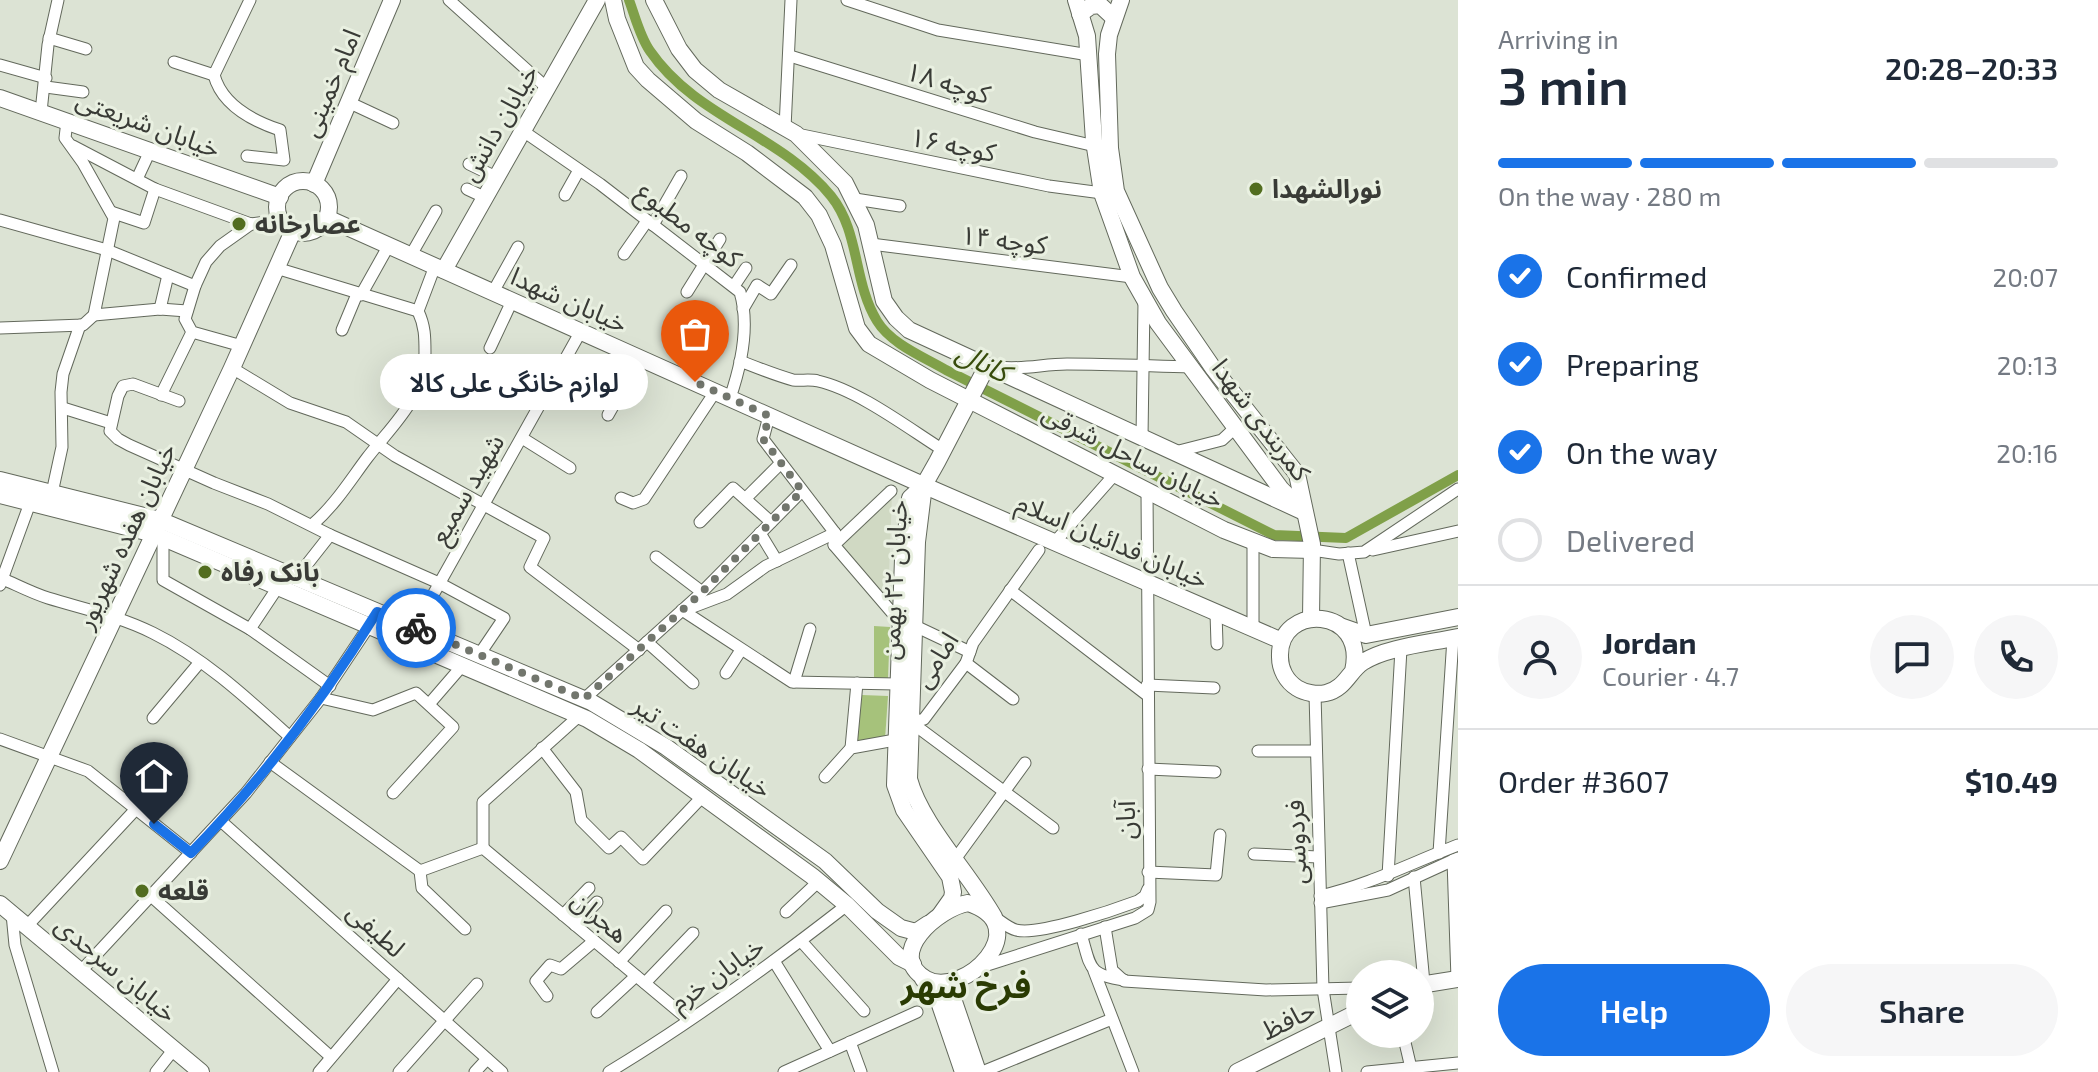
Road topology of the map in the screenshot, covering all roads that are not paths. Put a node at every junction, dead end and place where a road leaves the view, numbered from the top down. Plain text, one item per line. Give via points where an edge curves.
1 (58, 0) edge
2 (250, 0) edge
3 (392, 0) edge
4 (449, 0) edge
5 (597, 0) edge
6 (613, 0) edge
7 (654, 0) edge
8 (791, 0) edge
9 (847, 0) edge
10 (1121, 0) edge
11 (1078, 7) edge
12 (1114, 18) junction
13 (49, 38) junction
14 (86, 49) dead end
15 (1089, 55) junction
16 (790, 56) junction
17 (174, 62) dead end
18 (0, 65) edge
19 (214, 75) junction
20 (46, 82) junction
21 (547, 88) junction
22 (83, 92) dead end
23 (0, 98) edge
24 (348, 102) junction
25 (41, 112) junction
26 (67, 121) junction
27 (393, 123) dead end
28 (523, 131) junction
29 (790, 131) junction
30 (69, 144) junction
31 (1095, 146) junction
32 (150, 151) junction
33 (247, 156) dead end
34 (469, 164) dead end
35 (579, 170) junction
36 (681, 176) dead end
37 (496, 177) junction
38 (137, 179) junction
39 (314, 184) junction
40 (155, 189) junction
41 (467, 189) dead end
42 (1102, 193) junction
43 (565, 195) dead end
44 (280, 197) junction
45 (484, 197) junction
46 (855, 199) junction
47 (900, 206) dead end
48 (436, 211) dead end
49 (111, 212) junction
50 (327, 218) junction
51 (0, 220) edge
52 (650, 223) junction
53 (251, 224) junction
54 (287, 225) junction
55 (720, 239) dead end
56 (871, 244) junction
57 (389, 245) junction
58 (518, 247) dead end
59 (107, 250) junction
60 (624, 254) dead end
61 (411, 255) junction
62 (703, 263) junction
63 (791, 265) dead end
64 (276, 268) junction
65 (439, 268) junction
66 (746, 268) dead end
67 (168, 275) junction
68 (1132, 277) junction
69 (195, 286) junction
70 (734, 286) junction
71 (493, 292) junction
72 (687, 292) dead end
73 (359, 294) junction
74 (1144, 299) junction
75 (512, 301) junction
76 (160, 309) junction
77 (743, 309) junction
78 (187, 311) junction
79 (418, 311) junction
80 (94, 315) junction
81 (80, 325) junction
82 (0, 328) edge
83 (342, 330) dead end
84 (581, 331) junction
85 (192, 332) junction
86 (242, 346) junction
87 (490, 348) dead end
88 (640, 358) junction
89 (740, 361) junction
90 (1143, 366) junction
91 (1191, 367) junction
92 (232, 368) junction
93 (985, 369) junction
94 (161, 395) junction
95 (723, 395) junction
96 (971, 397) junction
97 (179, 401) dead end
98 (63, 408) junction
99 (608, 415) dead end
100 (769, 416) junction
101 (111, 423) junction
102 (1237, 426) junction
103 (1142, 437) junction
104 (522, 438) junction
105 (378, 446) junction
106 (943, 450) junction
107 (1175, 452) junction
108 (781, 463) junction
109 (185, 468) junction
110 (570, 468) dead end
111 (1115, 474) junction
112 (0, 480) edge
113 (924, 485) junction
114 (1458, 489) edge
115 (802, 491) junction
116 (891, 491) dead end
117 (1147, 491) junction
118 (52, 493) junction
119 (0, 495) edge
120 (621, 498) dead end
121 (746, 498) junction
122 (30, 503) junction
123 (483, 503) junction
124 (115, 516) junction
125 (1305, 516) junction
126 (700, 522) dead end
127 (771, 522) junction
128 (312, 525) junction
129 (159, 530) junction
130 (1458, 531) edge
131 (760, 533) junction
132 (330, 535) junction
133 (834, 539) junction
134 (1253, 542) junction
135 (202, 546) junction
136 (1047, 546) junction
137 (1312, 547) junction
138 (1364, 552) junction
139 (1348, 553) junction
140 (656, 557) dead end
141 (777, 561) junction
142 (2, 575) edge
143 (297, 577) junction
144 (1147, 582) junction
145 (439, 583) junction
146 (278, 587) junction
147 (1010, 590) junction
148 (702, 592) junction
149 (682, 610) junction
150 (1216, 613) junction
151 (115, 616) junction
152 (1458, 617) edge
153 (1311, 618) junction
154 (373, 619) junction
155 (907, 624) junction
156 (1341, 626) junction
157 (415, 627) junction
158 (250, 629) junction
159 (810, 629) dead end
160 (1253, 629) junction
161 (1366, 635) junction
162 (1456, 637) edge
163 (1282, 641) junction
164 (1217, 644) dead end
165 (643, 646) junction
166 (1401, 649) junction
167 (741, 650) junction
168 (479, 655) junction
169 (968, 657) junction
170 (200, 662) junction
171 (462, 666) junction
172 (1353, 671) junction
173 (726, 673) dead end
174 (794, 682) junction
175 (693, 683) dead end
176 (857, 683) junction
177 (897, 684) junction
178 (330, 686) junction
179 (1214, 688) dead end
180 (1147, 690) junction
181 (1315, 694) junction
182 (321, 698) junction
183 (584, 699) junction
184 (1013, 699) dead end
185 (430, 703) junction
186 (579, 716) junction
187 (153, 718) dead end
188 (912, 723) junction
189 (290, 737) junction
190 (0, 739) edge
191 (895, 740) junction
192 (542, 748) junction
193 (851, 748) junction
194 (1258, 751) dead end
195 (1315, 751) junction
196 (49, 757) junction
197 (270, 762) junction
198 (1025, 763) dead end
199 (1148, 769) junction
200 (1215, 772) dead end
201 (825, 777) dead end
202 (1004, 792) junction
203 (393, 793) dead end
204 (703, 796) junction
205 (136, 809) junction
206 (222, 822) junction
207 (1053, 828) dead end
208 (1220, 835) dead end
209 (4, 842) edge
210 (1458, 845) edge
211 (483, 848) junction
212 (191, 853) junction
213 (1439, 853) junction
214 (1254, 854) dead end
215 (1318, 857) junction
216 (956, 858) junction
217 (1455, 859) edge
218 (0, 861) edge
219 (420, 871) junction
220 (1148, 872) junction
221 (1388, 876) junction
222 (1414, 877) junction
223 (819, 881) junction
224 (589, 888) dead end
225 (1148, 889) junction
226 (151, 896) junction
227 (1320, 899) junction
228 (597, 902) dead end
229 (847, 905) junction
230 (6, 909) edge
231 (666, 911) dead end
232 (786, 912) dead end
233 (563, 915) junction
234 (994, 917) junction
235 (934, 920) junction
236 (575, 925) junction
237 (27, 926) junction
238 (1105, 927) junction
239 (465, 929) dead end
240 (693, 933) dead end
241 (1081, 934) junction
242 (594, 941) junction
243 (801, 941) junction
244 (1419, 960) edge
245 (774, 961) junction
246 (619, 962) junction
247 (916, 969) junction
248 (973, 970) junction
249 (81, 971) junction
250 (1094, 971) junction
251 (398, 979) junction
252 (1458, 979) edge
253 (641, 980) junction
254 (1124, 981) junction
255 (1434, 982) edge
256 (477, 984) dead end
257 (948, 984) junction
258 (1346, 988) edge
259 (1323, 989) junction
260 (547, 996) dead end
261 (864, 1011) dead end
262 (597, 1012) dead end
263 (917, 1012) dead end
264 (1346, 1018) edge
265 (1112, 1019) junction
266 (689, 1020) junction
267 (444, 1021) junction
268 (1329, 1027) junction
269 (850, 1042) junction
270 (1409, 1048) edge
271 (174, 1049) junction
272 (830, 1051) junction
273 (331, 1057) junction
274 (487, 1059) junction
275 (1458, 1063) edge
276 (1418, 1069) edge
277 (789, 1071) edge
278 (53, 1072) edge
279 (156, 1072) edge
280 (201, 1072) edge
281 (319, 1072) edge
282 (399, 1072) edge
283 (475, 1072) edge
284 (502, 1072) edge
285 (610, 1072) edge
286 (861, 1072) edge
287 (963, 1072) edge
288 (980, 1072) edge
289 (1133, 1072) edge
290 (1237, 1072) edge
291 (1336, 1072) edge
292 (1367, 1072) edge

1 - 13 street
2 - 19 street
3 - 24 street, امام خمینی
4 - 21 street
5 - 21 street, خیابان دانش
6 - 96 street, خیابان ساحل شرقی via 642,74 696,121 784,180 819,215 857,328 869,344
7 - 29 street, خیابان ساحل شرقی via 695,70
8 - 16 street
9 - 15 street via 938,30
10 - 12 street, کمربندی شهدا
11 - 12 street via 1100,5
11 - 15 street, کمربندی شهدا
12 - 125 street, کمربندی شهدا via 1107,54 1116,191 1174,311 1297,474
13 - 14 street
13 - 20 street
15 - 31 street, کمربندی شهدا
16 - 29 street
16 - 31 street, کوچه ۱۸
17 - 19 street
18 - 20 street
19 - 33 street via 217,86 245,115 280,130 284,160
20 - 22 street
20 - 25 street
21 - 28 street, خیابان دانش
23 - 25 street, خیابان شریعتی
24 - 27 street
24 - 39 street, امام خمینی
25 - 26 street, خیابان شریعتی
26 - 30 street
26 - 32 street, خیابان شریعتی
28 - 35 street, کوچه مطبوع
28 - 37 street, خیابان دانش
29 - 42 street, کوچه ۱۶
29 - 46 street, خیابان ساحل شرقی
30 - 38 street
30 - 49 street
31 - 42 street, کمربندی شهدا
32 - 38 street
32 - 44 street, خیابان شریعتی
34 - 37 street
35 - 43 street
35 - 52 street, کوچه مطبوع
36 - 52 street
37 - 45 street, خیابان دانش
38 - 40 street
39 - 44 street via 298,182
39 - 50 street via 329,202
40 - 49 street via 144,223
40 - 53 street
41 - 45 street
42 - 68 street, کمربندی شهدا
44 - 54 street via 278,212
45 - 65 street, خیابان دانش
46 - 47 street
46 - 56 street, خیابان ساحل شرقی
48 - 61 street
49 - 59 street
50 - 54 street via 308,233
50 - 57 street, خیابان شهدا
51 - 59 street
52 - 60 street
52 - 62 street, کوچه مطبوع
53 - 54 street
53 - 69 street via 220,246
54 - 64 street, خیابان هفده شهریور
55 - 62 street
56 - 68 street, کوچه ۱۴
56 - 93 street, خیابان ساحل شرقی via 884,301 896,318
57 - 61 street, خیابان شهدا
57 - 73 street
58 - 71 street
59 - 67 street
59 - 80 street
61 - 65 street, خیابان شهدا
62 - 70 street, کوچه مطبوع
62 - 72 street
63 - 77 street via 771,294 757,285
64 - 73 street
64 - 86 street, خیابان هفده شهریور
65 - 71 street, خیابان شهدا
65 - 79 street
66 - 70 street
67 - 69 street
67 - 76 street
68 - 74 street, کمربندی شهدا
69 - 78 street
70 - 77 street, کوچه مطبوع
71 - 75 street, خیابان شهدا
73 - 79 street
73 - 83 street
74 - 90 street
74 - 91 street, کمربندی شهدا
75 - 84 street, خیابان شهدا
75 - 87 street
76 - 78 street
76 - 80 street
77 - 89 street, کوچه مطبوع
78 - 85 street
79 - 105 street via 425,326 424,370 414,399
80 - 81 street
81 - 82 street
81 - 98 street via 63,374
84 - 88 street, خیابان شهدا
84 - 104 street, شهید سمیع
85 - 86 street
85 - 94 street
86 - 92 street, خیابان هفده شهریور
88 - 95 street, خیابان شهدا
88 - 99 street
89 - 95 street, کوچه مطبوع
89 - 106 street via 775,375 833,386
90 - 91 street
90 - 93 street
90 - 103 street
91 - 102 street, کمربندی شهدا
92 - 105 street via 290,403 346,422
92 - 109 street, خیابان هفده شهریور
93 - 96 street, خیابان ۲۲ بهمن
93 - 103 street, خیابان ساحل شرقی
94 - 97 street
94 - 101 street via 133,384 123,386
95 - 100 street, خیابان شهدا
95 - 120 street, کوچه مطبوع via 644,499 633,503
96 - 106 street, خیابان ۲۲ بهمن
96 - 111 street, خیابان ساحل شرقی
98 - 101 street
98 - 118 street via 61,458
100 - 108 street via 763,439
100 - 113 street, خیابان شهدا
101 - 109 street via 110,431 118,439
102 - 107 street via 1222,440
102 - 125 street, کمربندی شهدا
103 - 107 street, خیابان ساحل شرقی
104 - 110 street
104 - 123 street, شهید سمیع
105 - 123 street
105 - 128 street
106 - 113 street, خیابان ۲۲ بهمن
107 - 125 street, خیابان ساحل شرقی
108 - 115 street
108 - 121 street
109 - 128 street
109 - 129 street, خیابان هفده شهریور
111 - 117 street, خیابان ساحل شرقی
111 - 136 street, امامی
112 - 118 street
113 - 136 street, خیابان فدائیان اسلام
113 - 155 street, خیابان ۲۲ بهمن via 910,498 903,559
114 - 138 street
115 - 127 street
115 - 133 street
116 - 133 street
117 - 134 street, خیابان ساحل شرقی
117 - 144 street, آبان
118 - 124 street
119 - 122 street
121 - 126 street via 733,488
121 - 127 street
122 - 124 street
122 - 142 street
123 - 145 street, شهید سمیع
123 - 165 street via 544,538 530,567
124 - 129 street, خیابان هفت تیر
125 - 137 street
127 - 131 street
128 - 132 street
129 - 135 street, خیابان هفت تیر
129 - 151 street, خیابان هفده شهریور
129 - 158 street via 163,580
130 - 138 street
131 - 141 street
131 - 148 street
132 - 143 street
132 - 145 street
133 - 141 street
133 - 155 street
134 - 137 street, خیابان ساحل شرقی via 1273,549
134 - 160 street
135 - 143 street, خیابان هفت تیر
135 - 146 street, خیابان هفت تیر
136 - 144 street, خیابان فدائیان اسلام
136 - 147 street, امامی
137 - 139 street
137 - 153 street
138 - 139 street
139 - 161 street
140 - 148 street
141 - 149 street via 727,594
142 - 151 street via 45,597
143 - 154 street, خیابان هفت تیر
144 - 150 street, خیابان فدائیان اسلام
144 - 180 street, آبان
145 - 157 street, شهید سمیع
145 - 168 street via 504,618
146 - 154 street, خیابان هفت تیر
146 - 158 street
147 - 169 street, امامی
147 - 180 street
148 - 149 street
149 - 165 street
149 - 167 street
150 - 160 street, خیابان فدائیان اسلام
150 - 164 street
151 - 170 street
151 - 196 street, خیابان هفده شهریور
152 - 161 street
153 - 156 street
153 - 163 street via 1294,626
154 - 157 street, خیابان هفت تیر
154 - 171 street, خیابان هفت تیر
154 - 178 street
155 - 169 street
155 - 177 street, خیابان ۲۲ بهمن
155 - 188 street, خیابان ۲۲ بهمن
156 - 161 street
156 - 172 street via 1355,646
157 - 168 street, خیابان هفت تیر
158 - 178 street
159 - 174 street
160 - 163 street, خیابان فدائیان اسلام
162 - 166 street
162 - 213 street
163 - 181 street via 1280,661 1288,680
165 - 175 street
165 - 183 street
166 - 172 street via 1364,661
166 - 221 street
167 - 173 street
167 - 174 street
168 - 183 street, خیابان هفت تیر
169 - 184 street
169 - 188 street, امامی via 924,719
170 - 187 street
170 - 189 street
171 - 185 street
171 - 186 street, خیابان هفت تیر
172 - 181 street via 1338,688
174 - 176 street
176 - 177 street
176 - 193 street
177 - 191 street, خیابان ۲۲ بهمن
178 - 182 street
179 - 180 street
180 - 199 street, آبان
181 - 195 street, فردوسی
182 - 185 street via 373,710 416,693
182 - 189 street
183 - 235 street, خیابان هفت تیر via 666,747 825,861 901,928 916,932
185 - 203 street via 453,727
186 - 192 street
186 - 204 street, خیابان هفت تیر
188 - 202 street, امامی
188 - 216 street, خیابان ۲۲ بهمن via 913,792
189 - 197 street
190 - 196 street
191 - 193 street
191 - 235 street, خیابان ۲۲ بهمن via 895,785 904,810 950,877 953,892
192 - 204 street via 576,792 581,820 609,848 621,837 643,859
192 - 211 street via 483,802
193 - 201 street
194 - 195 street
195 - 215 street, فردوسی
196 - 205 street via 88,771
196 - 209 street, خیابان هفده شهریور
197 - 206 street
197 - 219 street
198 - 202 street
199 - 200 street
199 - 220 street, آبان
202 - 207 street, امامی
202 - 216 street
204 - 223 street, خیابان هفت تیر
205 - 212 street
205 - 237 street
206 - 212 street
206 - 251 street, لطیفی
208 - 220 street via 1216,875
209 - 218 street, خیابان هفده شهریور
210 - 213 street
211 - 219 street
211 - 233 street, هجران
212 - 226 street
213 - 221 street
214 - 215 street
215 - 227 street, فردوسی
216 - 234 street, خیابان ۲۲ بهمن
217 - 222 street
217 - 252 street
219 - 239 street via 422,888
220 - 225 street, آبان
221 - 227 street
222 - 227 street via 1376,894
222 - 244 street
223 - 229 street, خیابان هفت تیر
223 - 232 street
224 - 233 street
225 - 234 street via 1138,901 1033,930 1017,931
225 - 238 street via 1148,910
226 - 249 street
226 - 273 street
227 - 259 street, فردوسی
228 - 236 street
229 - 243 street, خیابان خرم
229 - 247 street, خیابان هفت تیر
230 - 237 street, خیابان سرحدی
230 - 278 street
231 - 246 street
233 - 236 street, هجران
234 - 235 street via 968,903
234 - 248 street via 996,944
235 - 247 street via 910,950
236 - 242 street, هجران
237 - 249 street, خیابان سرحدی
238 - 241 street
238 - 254 street via 1112,970
240 - 253 street
241 - 248 street
241 - 250 street
242 - 246 street, هجران
242 - 260 street via 561,969 550,965 536,981
243 - 245 street, خیابان خرم
243 - 261 street
245 - 266 street, خیابان خرم
245 - 272 street
246 - 253 street, هجران
247 - 257 street via 932,982
247 - 287 street via 937,996
248 - 257 street
249 - 271 street, خیابان سرحدی
250 - 254 street
250 - 265 street
251 - 267 street, لطیفی
251 - 273 street
252 - 255 street
253 - 262 street
253 - 266 street, هجران
254 - 259 street
256 - 267 street
257 - 288 street
258 - 259 street
259 - 268 street, فردوسی
263 - 269 street
264 - 268 street, حافظ
265 - 288 street
265 - 289 street
266 - 285 street, خیابان خرم
267 - 274 street, لطیفی
267 - 282 street
268 - 290 street, حافظ
268 - 291 street, فردوسی
269 - 272 street
269 - 286 street
270 - 276 street
271 - 279 street
271 - 280 street, خیابان سرحدی
272 - 277 street
273 - 281 street
274 - 283 street
274 - 284 street, لطیفی
275 - 276 street
276 - 292 street

